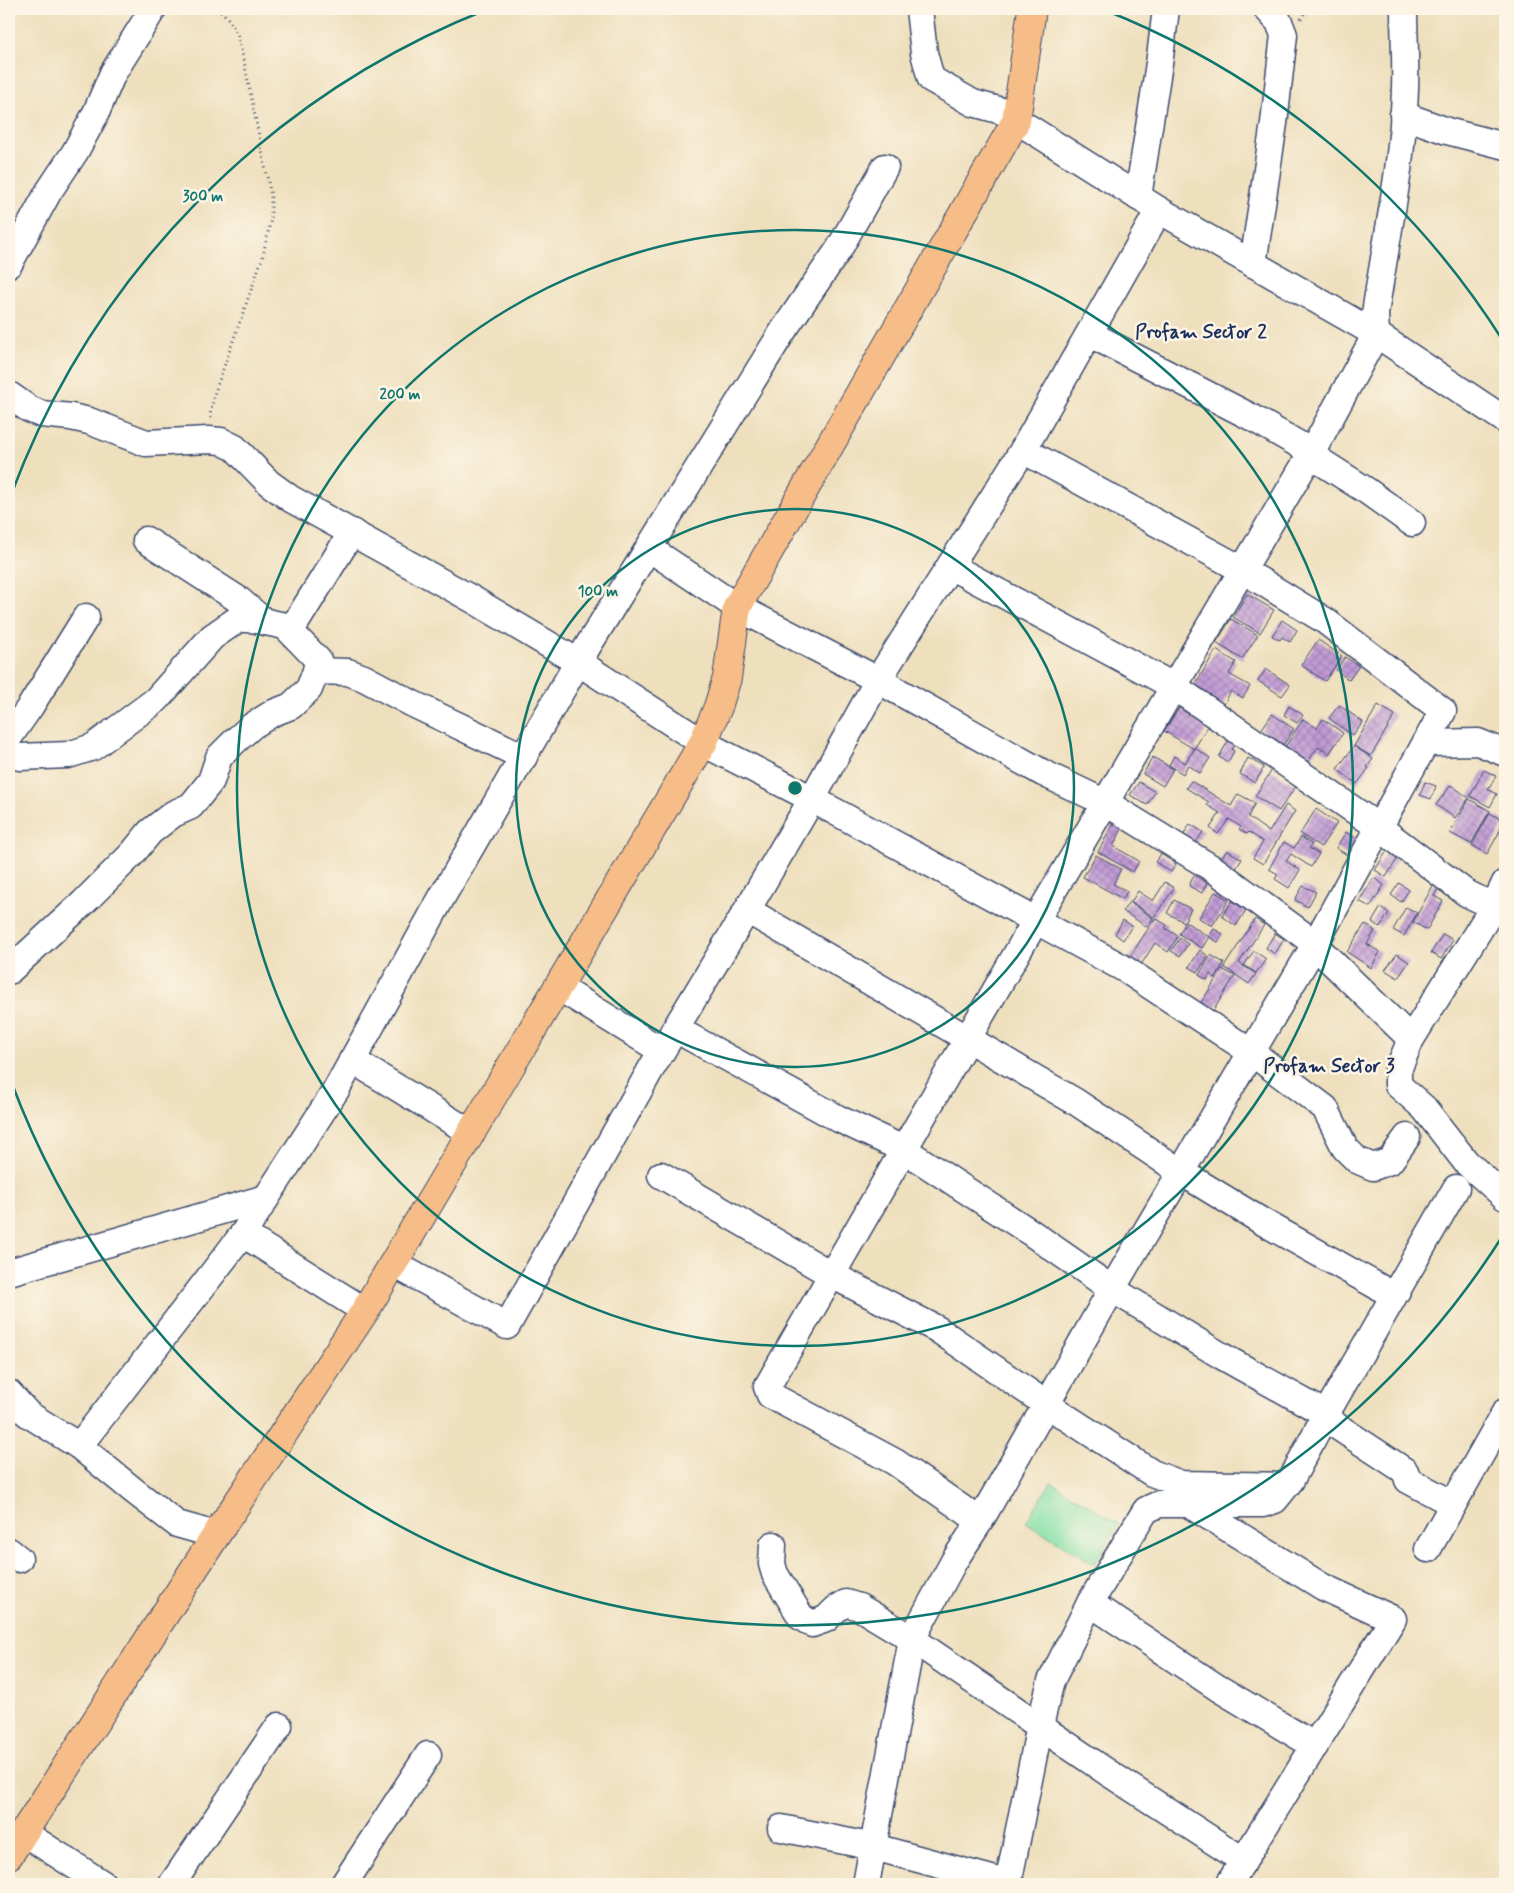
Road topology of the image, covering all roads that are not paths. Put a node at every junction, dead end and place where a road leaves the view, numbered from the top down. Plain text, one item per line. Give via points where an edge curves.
1 (153, 9) edge
2 (919, 9) edge
3 (1032, 9) edge
4 (1166, 9) edge
5 (1267, 9) edge
6 (1404, 9) edge
7 (1403, 115) junction
8 (1016, 121) junction
9 (1505, 146) edge
10 (885, 167) dead end
11 (1148, 204) junction
12 (9, 264) edge
13 (1253, 264) junction
14 (1090, 334) junction
15 (1376, 334) junction
16 (9, 395) edge
17 (1505, 420) edge
18 (1023, 450) junction
19 (1312, 452) junction
20 (1412, 523) dead end
21 (352, 532) junction
22 (146, 540) dead end
23 (650, 549) junction
24 (950, 566) junction
25 (1242, 569) junction
26 (737, 607) junction
27 (86, 617) dead end
28 (275, 624) junction
29 (578, 662) junction
30 (316, 671) junction
31 (878, 680) junction
32 (1173, 686) junction
33 (9, 737) edge
34 (703, 743) junction
35 (1426, 743) junction
36 (1505, 753) edge
37 (9, 755) edge
38 (524, 757) junction
39 (812, 799) junction
40 (1106, 803) junction
41 (1380, 828) junction
42 (1502, 900) edge
43 (747, 910) junction
44 (1036, 920) junction
45 (1314, 946) junction
46 (9, 971) edge
47 (558, 987) junction
48 (688, 1036) dead end
49 (968, 1037) junction
50 (1411, 1039) junction
51 (662, 1051) junction
52 (1251, 1052) junction
53 (352, 1060) junction
54 (471, 1133) junction
55 (1407, 1137) dead end
56 (903, 1149) junction
57 (1181, 1172) junction
58 (661, 1175) dead end
59 (1456, 1188) dead end
60 (1505, 1197) edge
61 (266, 1198) junction
62 (243, 1234) junction
63 (394, 1264) junction
64 (9, 1272) edge
65 (832, 1275) junction
66 (1112, 1289) junction
67 (1393, 1295) junction
68 (365, 1311) junction
69 (9, 1393) edge
70 (1046, 1404) junction
71 (1505, 1412) edge
72 (1326, 1414) junction
73 (79, 1446) junction
74 (1286, 1486) junction
75 (1453, 1504) junction
76 (1190, 1505) junction
77 (980, 1521) junction
78 (216, 1535) junction
79 (773, 1545) dead end
80 (1428, 1549) dead end
81 (1090, 1603) junction
82 (912, 1638) junction
83 (1040, 1725) junction
84 (279, 1726) dead end
85 (1315, 1746) junction
86 (428, 1755) dead end
87 (781, 1828) dead end
88 (16, 1844) edge
89 (874, 1848) junction
90 (1244, 1861) junction
91 (102, 1884) edge
92 (172, 1884) edge
93 (344, 1884) edge
94 (866, 1884) edge
95 (1009, 1884) edge
96 (1230, 1884) edge

1 - 12 street via 113,73 75,152 49,191
2 - 8 street via 924,53 931,79 973,103 1002,111
3 - 8 main road
4 - 11 street
5 - 13 street via 1279,22 1284,42
6 - 7 street
7 - 9 street via 1447,131
7 - 15 street via 1375,314
8 - 11 street
8 - 26 main road
10 - 23 street via 839,249 783,331
11 - 13 street
11 - 14 street
13 - 15 street
14 - 18 street
14 - 19 street
15 - 17 street
15 - 19 street
16 - 21 street via 41,414 89,421 146,443 221,441 235,448 269,483
18 - 24 street
18 - 25 street
19 - 20 street via 1320,462
19 - 25 street
21 - 28 street via 295,624
21 - 29 street
22 - 28 street
23 - 26 street
23 - 29 street
24 - 31 street
24 - 32 street
25 - 32 street
25 - 35 street via 1324,620 1443,712
26 - 31 street
26 - 34 main road via 727,678
27 - 33 street
28 - 30 street via 318,660
28 - 37 street via 238,619 225,626 156,700 93,747 68,755
29 - 34 street
29 - 38 street
30 - 38 street via 348,672 364,678
30 - 46 street via 309,689 291,706 252,726 219,757 211,781 191,806 173,814 150,832 83,903
31 - 39 street
31 - 40 street via 1043,773
32 - 40 street
32 - 41 street
34 - 39 street
34 - 47 main road
35 - 36 street via 1478,742
35 - 41 street
38 - 53 street
39 - 43 street
39 - 44 street
40 - 44 street
40 - 45 street via 1215,870
41 - 42 street via 1466,893
41 - 45 street
42 - 50 street
43 - 49 street
43 - 51 street
44 - 49 street
44 - 52 street via 1122,968
45 - 50 street
45 - 52 street
47 - 51 street
47 - 54 main road
48 - 56 street via 838,1119
49 - 56 street
49 - 57 street via 1076,1102
50 - 60 street via 1398,1070 1398,1085 1424,1108 1466,1162
51 - 63 street via 507,1326
52 - 55 street via 1326,1108 1345,1148 1357,1160 1374,1167 1390,1161
52 - 57 street
53 - 54 street
53 - 61 street
54 - 63 main road
56 - 65 street
56 - 66 street
57 - 66 street
57 - 67 street
58 - 65 street
59 - 67 street
61 - 62 street
61 - 64 street
62 - 68 street
62 - 73 street
63 - 68 main road
65 - 70 street via 937,1329
65 - 77 street via 772,1376 767,1387 770,1395 894,1462
66 - 70 street
66 - 72 street via 1220,1355
67 - 72 street
68 - 78 main road
69 - 73 street via 28,1414
70 - 74 street via 1152,1473 1181,1484
70 - 77 street
71 - 75 street
72 - 74 street
72 - 75 street via 1335,1425 1405,1471 1408,1480
73 - 78 street via 177,1524
74 - 76 street via 1275,1500 1264,1504
75 - 80 street
76 - 81 street via 1159,1504 1146,1510
76 - 85 street via 1322,1587 1393,1619
77 - 82 street
78 - 88 main road
79 - 82 street via 775,1574 801,1617 812,1624 826,1619 846,1603 859,1607
81 - 83 street via 1051,1681
81 - 85 street via 1218,1688
82 - 83 street
82 - 89 street
83 - 90 street
83 - 95 street
84 - 92 street
85 - 90 street
86 - 93 street
87 - 89 street
88 - 91 street
89 - 94 street
89 - 95 street
90 - 96 street

